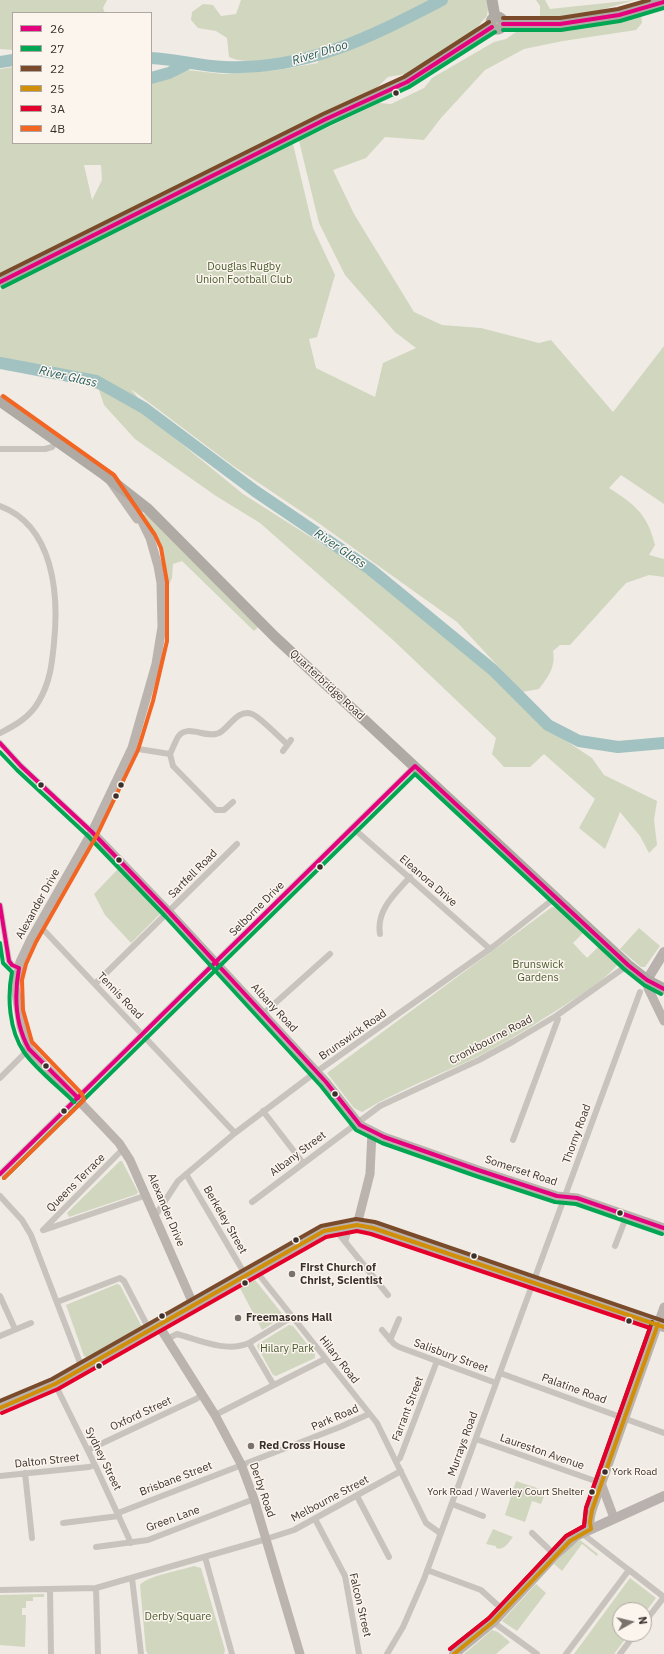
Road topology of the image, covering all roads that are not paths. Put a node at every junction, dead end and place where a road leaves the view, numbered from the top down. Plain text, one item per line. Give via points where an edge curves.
1 (492, 0) edge
2 (664, 2) edge
3 (496, 20) junction
4 (0, 282) edge
5 (0, 401) edge
6 (56, 441) junction
7 (0, 449) edge
8 (109, 479) junction
9 (128, 493) junction
10 (0, 506) edge
11 (143, 526) junction
12 (0, 734) edge
13 (0, 743) edge
14 (132, 748) junction
15 (283, 751) dead end
16 (170, 754) junction
17 (415, 766) junction
18 (233, 802) dead end
19 (353, 828) junction
20 (92, 832) junction
21 (237, 844) dead end
22 (410, 877) junction
23 (556, 898) junction
24 (0, 905) edge
25 (169, 912) junction
26 (38, 925) junction
27 (380, 934) dead end
28 (490, 949) junction
29 (664, 952) edge
30 (330, 954) dead end
31 (216, 963) junction
32 (628, 965) junction
33 (19, 968) junction
34 (647, 980) junction
35 (95, 984) junction
36 (664, 989) edge
37 (640, 992) dead end
38 (263, 1014) junction
39 (556, 1016) junction
40 (664, 1021) edge
41 (142, 1034) junction
42 (29, 1049) junction
43 (317, 1072) junction
44 (0, 1078) edge
45 (78, 1098) junction
46 (263, 1111) junction
47 (357, 1122) junction
48 (372, 1132) junction
49 (235, 1133) junction
50 (513, 1140) dead end
51 (124, 1149) junction
52 (303, 1163) junction
53 (0, 1174) edge
54 (186, 1174) junction
55 (147, 1195) junction
56 (0, 1196) edge
57 (565, 1196) junction
58 (252, 1202) dead end
59 (626, 1214) junction
60 (154, 1215) junction
61 (353, 1225) junction
62 (334, 1228) junction
63 (664, 1228) edge
64 (345, 1242) junction
65 (615, 1246) dead end
66 (256, 1271) junction
67 (246, 1276) junction
68 (533, 1283) junction
69 (388, 1295) dead end
70 (0, 1296) edge
71 (57, 1302) junction
72 (194, 1306) junction
73 (664, 1307) edge
74 (292, 1317) junction
75 (399, 1320) dead end
76 (30, 1323) dead end
77 (159, 1326) junction
78 (661, 1326) edge
79 (16, 1329) junction
80 (382, 1330) dead end
81 (150, 1331) junction
82 (0, 1336) edge
83 (167, 1339) junction
84 (390, 1340) junction
85 (249, 1343) junction
86 (325, 1359) junction
87 (437, 1361) junction
88 (82, 1368) junction
89 (500, 1373) junction
90 (496, 1383) junction
91 (55, 1384) junction
92 (273, 1384) junction
93 (202, 1395) junction
94 (0, 1408) edge
95 (369, 1414) junction
96 (214, 1415) junction
97 (624, 1418) junction
98 (664, 1432) edge
99 (476, 1439) junction
100 (88, 1450) junction
101 (396, 1462) junction
102 (241, 1464) junction
103 (95, 1465) junction
104 (401, 1471) junction
105 (25, 1473) junction
106 (0, 1476) edge
107 (602, 1483) junction
108 (357, 1496) junction
109 (254, 1499) junction
110 (663, 1499) edge
111 (452, 1504) junction
112 (119, 1515) junction
113 (483, 1516) dead end
114 (614, 1518) junction
115 (314, 1519) junction
116 (63, 1524) dead end
117 (587, 1530) junction
118 (440, 1533) junction
119 (532, 1533) dead end
120 (32, 1538) dead end
121 (266, 1539) junction
122 (131, 1543) junction
123 (96, 1547) dead end
124 (556, 1555) junction
125 (204, 1557) junction
126 (390, 1557) dead end
127 (427, 1570) junction
128 (629, 1570) junction
129 (132, 1578) junction
130 (96, 1588) junction
131 (50, 1589) junction
132 (0, 1590) edge
133 (664, 1597) edge
134 (504, 1611) junction
135 (652, 1613) edge
136 (493, 1622) junction
137 (629, 1642) edge
138 (51, 1654) edge
139 (98, 1654) edge
140 (141, 1654) edge
141 (232, 1654) edge
142 (300, 1654) edge
143 (360, 1654) edge
144 (387, 1654) edge
145 (454, 1654) edge
146 (537, 1654) edge
147 (566, 1654) edge
148 (620, 1654) edge

1 - 3 highway
2 - 3 highway via 620,15 560,24
3 - 4 highway via 407,82 326,119
5 - 6 highway, Quarterbridge Road
6 - 7 street via 52,447 45,449
6 - 8 highway, Quarterbridge Road
8 - 9 highway, Quarterbridge Road
8 - 11 main road, Alexander Drive
9 - 11 main road, Alexander Drive
9 - 17 highway, Quarterbridge Road via 148,509 275,637
10 - 12 street via 26,522 40,542 49,568 56,609 52,658 46,687 38,702 23,720
11 - 14 main road, Alexander Drive via 150,538 158,566 162,627 156,664
13 - 20 street
14 - 16 street
14 - 20 main road, Alexander Drive
15 - 16 street via 289,742 256,716 245,713 216,734 182,732
16 - 18 street via 173,766 216,810 224,810
17 - 19 street, Selborne Drive
17 - 23 highway, Quarterbridge Road
19 - 22 street, Eleanora Drive
19 - 31 street, Selborne Drive
20 - 25 main road, Albany Road
20 - 26 main road, Alexander Drive
21 - 25 street, Sartfell Road
22 - 27 street via 383,910 378,924
22 - 28 street, Eleanora Drive
23 - 28 street, Brunswick Road
23 - 32 highway, Quarterbridge Road
24 - 33 street via 9,961
25 - 31 main road, Albany Road
25 - 35 street, Sartfell Road
26 - 33 main road, Alexander Drive
26 - 35 street, Tennis Road
28 - 43 street, Brunswick Road
29 - 34 main road
30 - 38 street
31 - 38 main road, Albany Road
31 - 41 street, Selborne Drive
32 - 34 highway, Quarterbridge Road
32 - 39 street, Cronkbourne Road
33 - 42 main road, Alexander Drive via 16,986 17,1011
34 - 36 highway, Quarterbridge Road
34 - 40 main road via 648,988
35 - 41 street, Tennis Road
37 - 57 street, Thorny Road
38 - 43 main road, Albany Road
39 - 47 street, Cronkbourne Road via 479,1060 380,1106
39 - 50 street via 558,1019
41 - 45 street, Selborne Drive
41 - 49 street, Tennis Road
42 - 44 street
42 - 45 main road, Alexander Drive
43 - 46 street, Brunswick Road
43 - 47 main road, Albany Road
45 - 51 main road, Alexander Drive
45 - 53 street, Selborne Drive
46 - 49 street, Brunswick Road
46 - 52 street
47 - 48 main road, Albany Road
47 - 52 street, Albany Street
48 - 57 main road, Somerset Road via 478,1170 557,1196
48 - 61 main road via 370,1174
49 - 54 street, Brunswick Road
51 - 55 main road, Alexander Drive
51 - 55 street, Queens Terrace via 43,1230
52 - 58 street, Albany Street
54 - 60 street, Brunswick Road via 172,1188
54 - 67 street, Berkeley Street
55 - 60 main road, Alexander Drive
56 - 71 street via 22,1220 31,1235
57 - 59 main road, Somerset Road
57 - 68 street, Thorny Road
59 - 63 main road, Somerset Road
59 - 65 street
60 - 72 main road, Alexander Drive
61 - 62 main road
61 - 64 street
61 - 68 main road
62 - 64 street
62 - 66 main road via 316,1235
64 - 69 street
66 - 67 main road
66 - 74 street, Hilary Road
67 - 72 main road
68 - 78 main road
68 - 89 street, Murrays Road
70 - 79 street
71 - 81 street via 120,1278
71 - 88 street
72 - 77 main road
73 - 78 main road
74 - 85 street
74 - 86 street, Hilary Road
75 - 84 street
76 - 79 street
77 - 81 main road
77 - 83 main road, Derby Road
78 - 97 main road
79 - 82 street
80 - 84 street, Salisbury Street
81 - 88 main road
83 - 85 street via 177,1334 220,1346 235,1347
83 - 93 main road, Derby Road
84 - 87 street, Salisbury Street via 399,1347
85 - 92 street
86 - 92 street
86 - 95 street, Hilary Road
87 - 90 street, Salisbury Street
87 - 101 street, Farrant Street via 400,1458
88 - 91 main road
89 - 90 street, Murrays Road
89 - 97 street, Palatine Road
90 - 99 street, Murrays Road
91 - 94 main road
91 - 100 street, Sydney Street
92 - 96 street
93 - 96 main road, Derby Road
93 - 100 street, Oxford Street
95 - 101 street, Hilary Road via 377,1423
95 - 102 street, Park Road
96 - 102 main road, Derby Road
97 - 98 street, Palatine Road
97 - 107 main road
99 - 107 street, Laureston Avenue
99 - 111 street, Murrays Road
100 - 103 street, Sydney Street
101 - 104 street, Hilary Road
102 - 109 main road, Derby Road
102 - 112 street, Brisbane Street
103 - 105 street, Dalton Street
103 - 112 street, Sydney Street
104 - 108 street, Melbourne Street
104 - 118 street, Hilary Road via 426,1523
105 - 106 street, Dalton Street
105 - 120 street
107 - 114 main road
107 - 117 main road
108 - 115 street, Melbourne Street
108 - 126 street
109 - 121 main road, Derby Road
109 - 122 street, Green Lane via 148,1540
110 - 114 main road
111 - 113 street
111 - 118 street, Murrays Road
112 - 116 street, Brisbane Street
112 - 122 street, Sydney Street
114 - 117 main road
115 - 121 street, Melbourne Street via 294,1530
115 - 143 street, Falcon Street via 345,1576
117 - 124 main road via 570,1541
117 - 128 street via 584,1535
118 - 127 street, Murrays Road
119 - 124 street
121 - 125 street
121 - 142 main road, Derby Road
122 - 123 street, Green Lane
124 - 134 main road
125 - 129 street
125 - 141 street
127 - 134 street via 481,1590
127 - 144 street, Murrays Road via 403,1627
128 - 133 street
128 - 147 street
129 - 130 street
129 - 140 street
130 - 131 street
130 - 139 street
131 - 132 street
131 - 138 street
133 - 135 street
134 - 136 main road
136 - 145 main road
136 - 146 street
137 - 148 street

